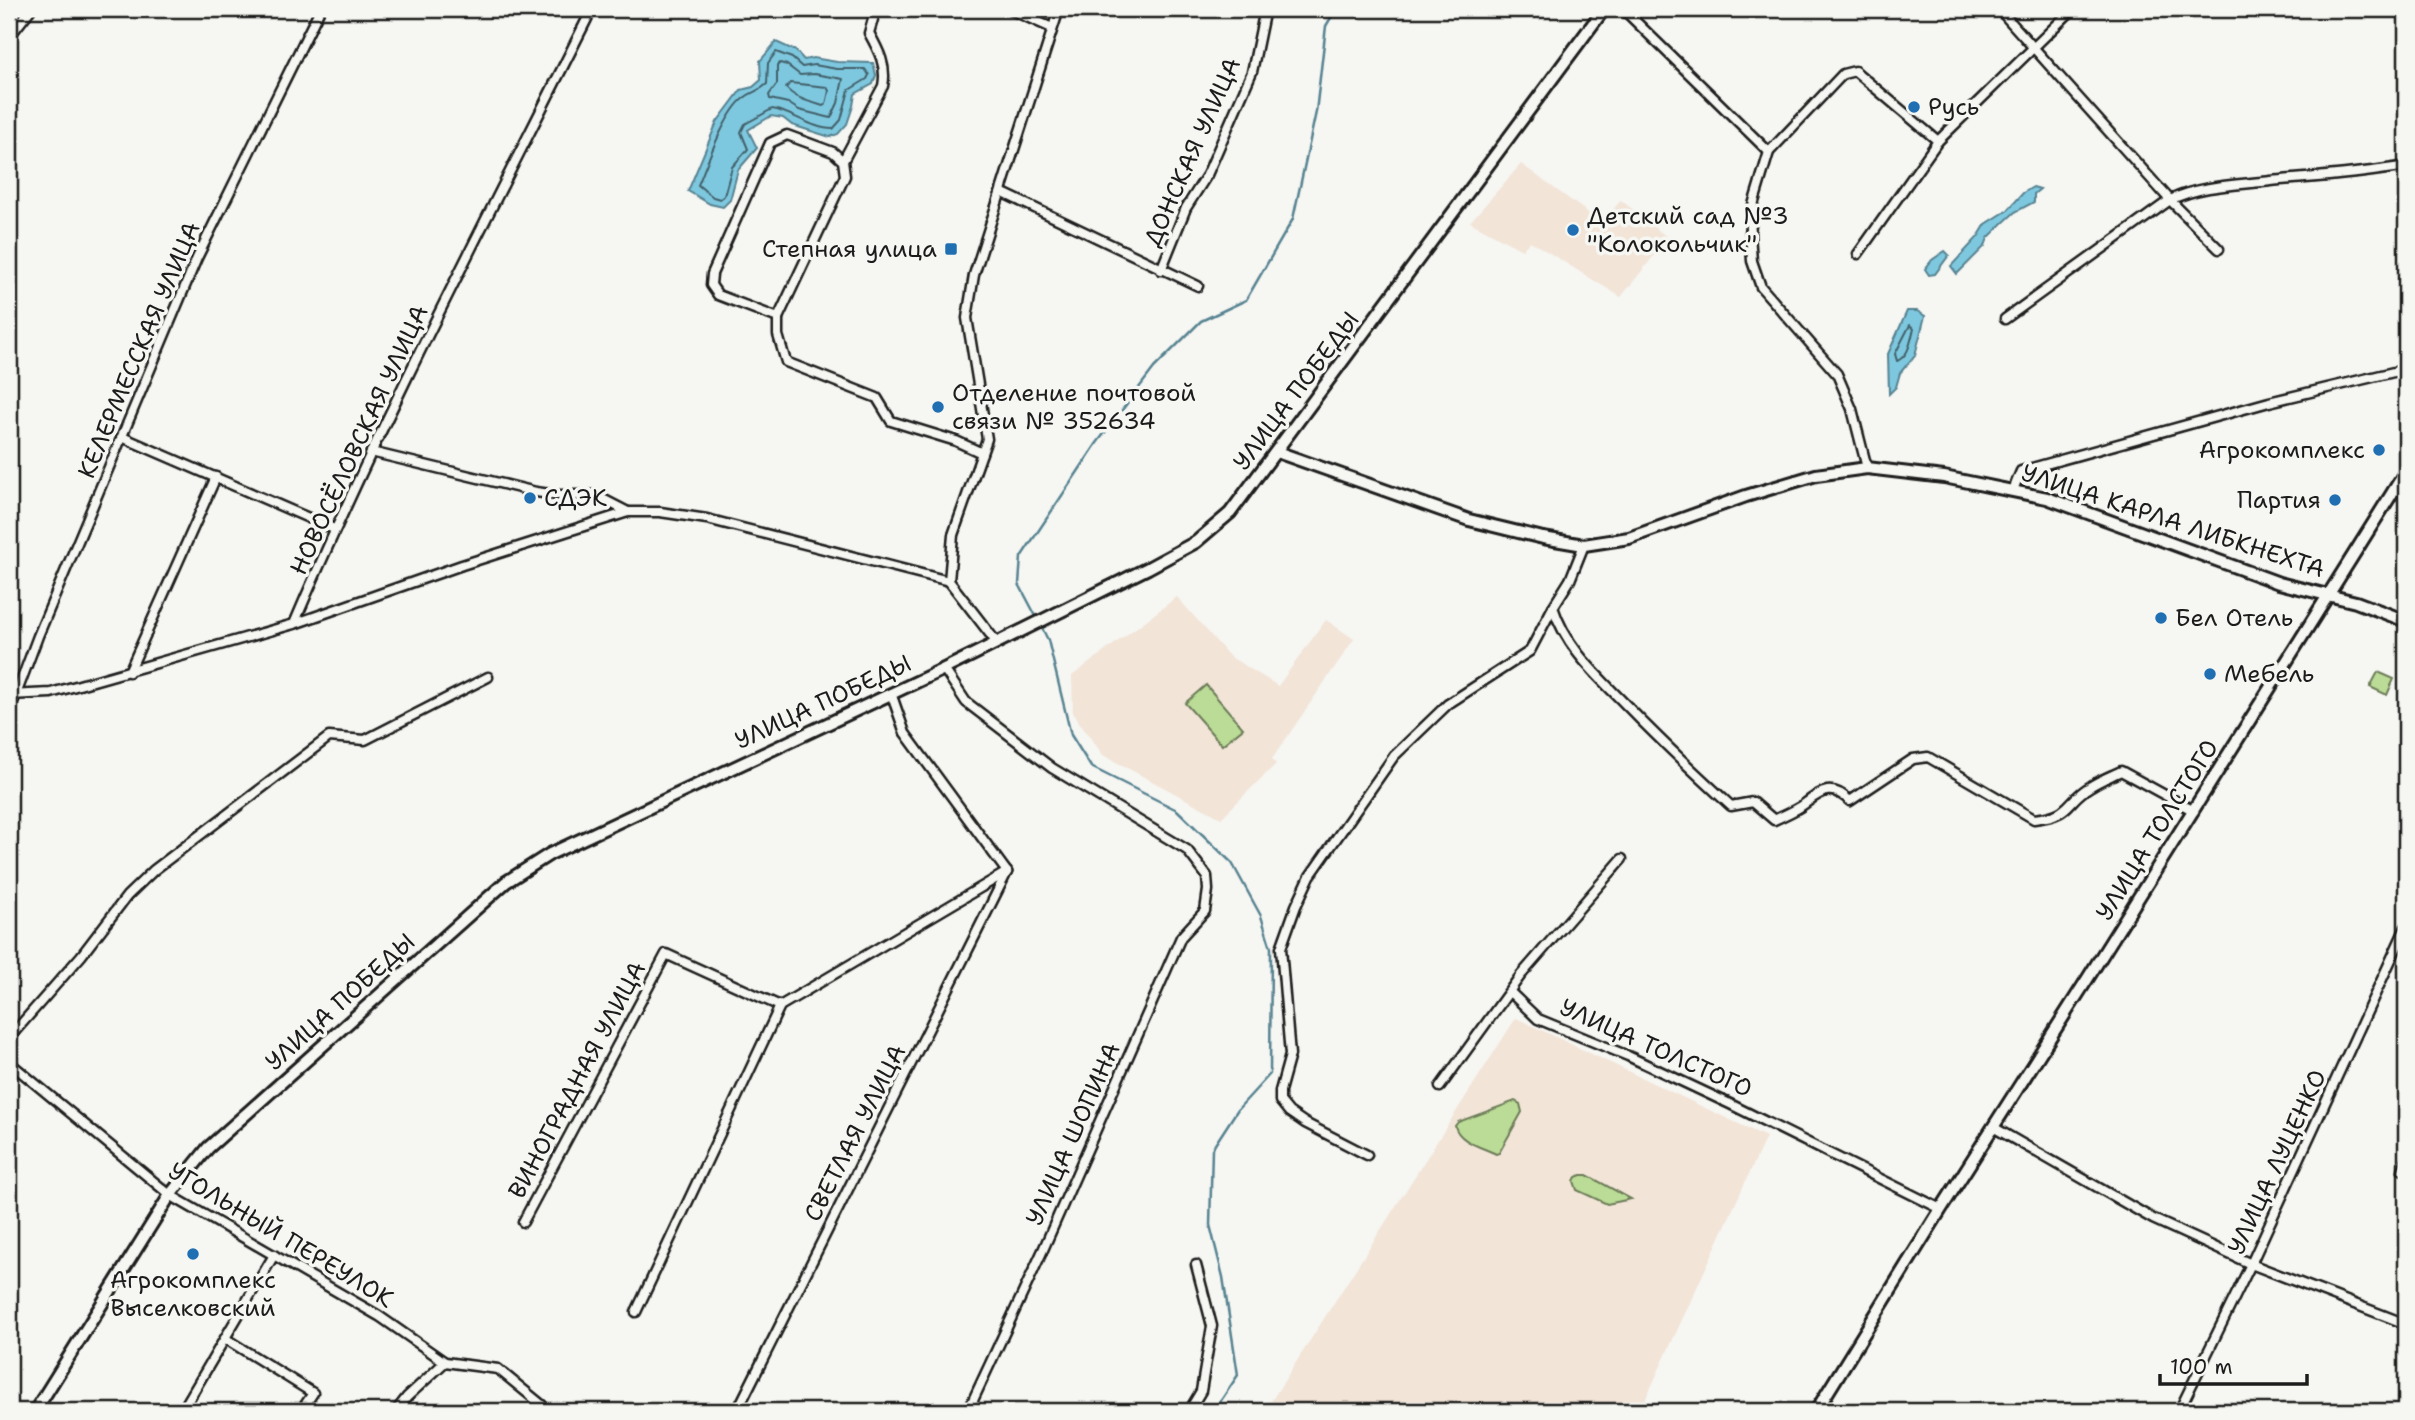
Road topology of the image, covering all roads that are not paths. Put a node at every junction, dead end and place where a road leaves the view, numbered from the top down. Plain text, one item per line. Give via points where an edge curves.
1 (31, 9) edge
2 (320, 9) edge
3 (592, 9) edge
4 (876, 9) edge
5 (1009, 9) edge
6 (1059, 9) edge
7 (1265, 9) edge
8 (1604, 9) edge
9 (1623, 9) edge
10 (1999, 9) edge
11 (2073, 9) edge
12 (1052, 28) junction
13 (9, 37) edge
14 (2034, 46) junction
15 (1938, 141) junction
16 (1769, 152) junction
17 (843, 161) junction
18 (2406, 166) edge
19 (1001, 192) junction
20 (2170, 200) junction
21 (2220, 249) dead end
22 (1858, 254) dead end
23 (1161, 270) junction
24 (1198, 286) dead end
25 (778, 318) junction
26 (2005, 319) dead end
27 (2406, 369) edge
28 (122, 437) junction
29 (371, 452) junction
30 (1277, 452) junction
31 (982, 453) junction
32 (1867, 467) junction
33 (2406, 471) edge
34 (216, 477) junction
35 (2014, 490) junction
36 (628, 512) junction
37 (334, 529) junction
38 (1584, 545) junction
39 (949, 581) junction
40 (2328, 594) junction
41 (1553, 607) junction
42 (2406, 621) edge
43 (294, 624) junction
44 (997, 643) junction
45 (944, 668) junction
46 (129, 672) junction
47 (488, 677) dead end
48 (891, 693) junction
49 (13, 695) edge
50 (9, 713) edge
51 (2194, 811) junction
52 (1622, 859) dead end
53 (1007, 872) junction
54 (2406, 927) edge
55 (1510, 992) junction
56 (780, 1006) junction
57 (9, 1038) edge
58 (9, 1062) edge
59 (1440, 1087) dead end
60 (1993, 1128) junction
61 (1367, 1155) dead end
62 (170, 1195) junction
63 (1941, 1209) junction
64 (523, 1222) dead end
65 (274, 1255) junction
66 (2251, 1264) junction
67 (1196, 1265) dead end
68 (636, 1312) dead end
69 (2406, 1324) edge
70 (226, 1339) junction
71 (446, 1362) junction
72 (35, 1411) edge
73 (182, 1411) edge
74 (301, 1411) edge
75 (396, 1411) edge
76 (545, 1411) edge
77 (737, 1411) edge
78 (968, 1411) edge
79 (1189, 1411) edge
80 (1816, 1411) edge
81 (2179, 1411) edge

1 - 13 street
2 - 28 street, КЕЛЕРМЕССКАЯ УЛИЦА via 197,258
3 - 29 street, НОВОСЁЛОВСКАЯ УЛИЦА
4 - 17 street via 869,33 886,72 883,86
5 - 12 street
6 - 12 street
7 - 23 street, ДОНСКАЯ УЛИЦА via 1252,72
8 - 30 street, УЛИЦА ПОБЕДЫ
9 - 16 street
10 - 14 street
11 - 14 street
12 - 19 street
14 - 15 street
14 - 20 street
15 - 16 street via 1855,71 1843,74
15 - 22 street
16 - 32 street via 1753,205 1752,261 1761,287 1837,374 1852,409
17 - 25 street via 845,176
17 - 25 street via 834,152 787,135 770,143 712,274 711,285 718,295
18 - 20 street via 2214,187
19 - 23 street
19 - 31 street via 974,275 967,318 987,439
20 - 21 street
20 - 26 street
23 - 24 street
25 - 31 street via 786,362 877,398 891,421
27 - 35 street via 2021,471
28 - 34 street
28 - 49 street, КЕЛЕРМЕССКАЯ УЛИЦА
29 - 36 street via 536,492 595,495
29 - 37 street, НОВОСЁЛОВСКАЯ УЛИЦА
30 - 38 street, УЛИЦА КАРЛА ЛИБКНЕХТА via 1469,520
30 - 44 street, УЛИЦА ПОБЕДЫ via 1230,513 1196,542
31 - 39 street via 953,535
32 - 35 street, УЛИЦА КАРЛА ЛИБКНЕХТА
32 - 38 street, УЛИЦА КАРЛА ЛИБКНЕХТА via 1816,475 1629,538
33 - 40 street, УЛИЦА ТОЛСТОГО
34 - 37 street
34 - 46 street
35 - 40 street, УЛИЦА КАРЛА ЛИБКНЕХТА via 2279,583
36 - 39 street via 707,519
36 - 43 street
37 - 43 street, НОВОСЁЛОВСКАЯ УЛИЦА
38 - 41 street
39 - 44 street
40 - 42 street, УЛИЦА КАРЛА ЛИБКНЕХТА
40 - 51 street, УЛИЦА ТОЛСТОГО
41 - 51 street via 1577,655 1671,750 1731,806 1753,802 1774,820 1823,791 1833,790 1850,801 1913,759 1928,757 2035,819 2054,817 2089,787 2121,771
41 - 61 street via 1530,651 1448,704 1394,756 1310,876 1281,948 1290,1055 1280,1101 1306,1123
43 - 46 street
44 - 45 street, УЛИЦА ПОБЕДЫ
45 - 48 street, УЛИЦА ПОБЕДЫ
45 - 78 street, УЛИЦА ШОПИНА via 966,702 1052,768 1187,850 1207,876 1208,890 1205,911 1181,937
46 - 49 street via 51,693
47 - 57 street via 365,740 329,737 154,870
48 - 53 street via 905,733
48 - 62 street, УЛИЦА ПОБЕДЫ via 550,854 506,883 208,1148
49 - 50 street, КЕЛЕРМЕССКАЯ УЛИЦА
51 - 60 street, УЛИЦА ТОЛСТОГО
52 - 55 street
53 - 56 street
53 - 77 street, СВЕТЛАЯ УЛИЦА
54 - 66 street, УЛИЦА ЛУЦЕНКО
55 - 59 street
55 - 63 street, УЛИЦА ТОЛСТОГО via 1538,1018 1718,1098
56 - 64 street, ВИНОГРАДНАЯ УЛИЦА via 667,954
56 - 68 street
58 - 62 street, УГОЛЬНЫЙ ПЕРЕУЛОК
60 - 63 street, УЛИЦА ТОЛСТОГО
60 - 66 street via 2153,1219
62 - 65 street, УГОЛЬНЫЙ ПЕРЕУЛОК
62 - 72 street, УЛИЦА ПОБЕДЫ
63 - 80 street, УЛИЦА ТОЛСТОГО
65 - 70 street
65 - 71 street, УГОЛЬНЫЙ ПЕРЕУЛОК via 379,1316
66 - 69 street
66 - 81 street, УЛИЦА ЛУЦЕНКО
67 - 79 street via 1212,1326 1201,1391
70 - 73 street
70 - 74 street via 313,1393
71 - 75 street
71 - 76 street, УГОЛЬНЫЙ ПЕРЕУЛОК via 498,1369

